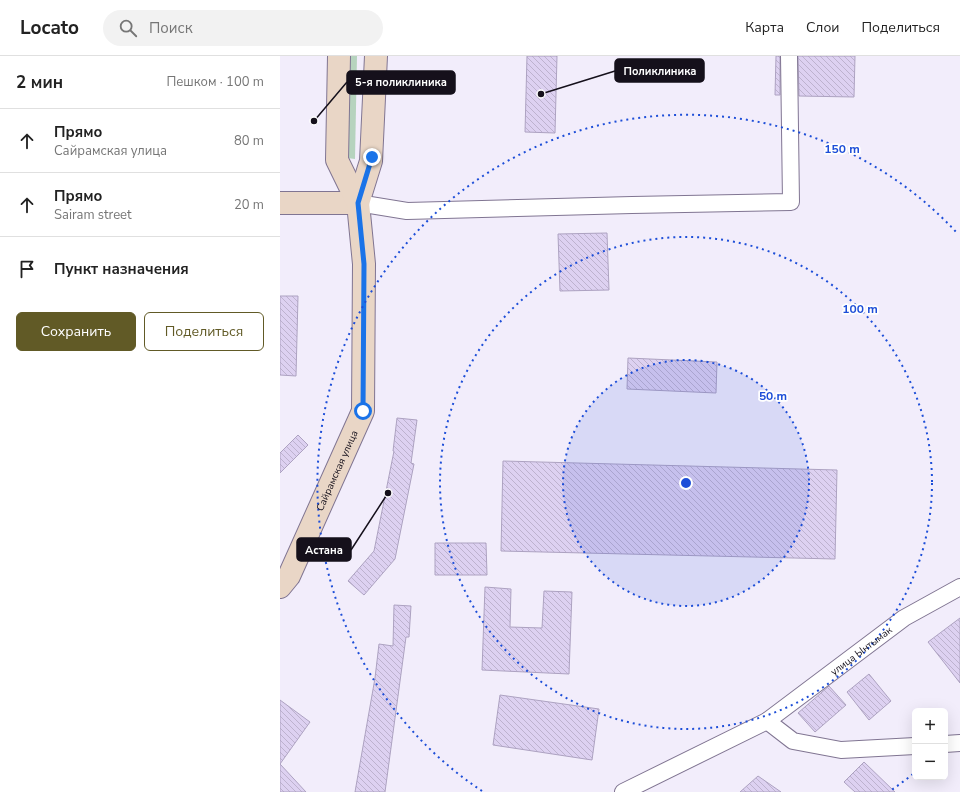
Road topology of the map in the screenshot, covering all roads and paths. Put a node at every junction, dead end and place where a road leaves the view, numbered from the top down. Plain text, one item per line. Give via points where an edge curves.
1 (339, 56) edge
2 (376, 56) edge
3 (789, 56) edge
4 (280, 203) edge
5 (358, 203) junction
6 (960, 586) edge
7 (280, 587) edge
8 (767, 721) junction
9 (960, 743) edge
10 (948, 744) edge
11 (912, 746) edge
12 (623, 792) edge

1 - 5 main road via 337,160
2 - 5 main road via 371,160
3 - 5 street via 792,202 407,211
4 - 5 main road
5 - 7 main road, Сайрамская улица via 364,264 363,411 288,576
6 - 8 street, улица Ынтымак via 904,618
8 - 11 street via 793,741 841,750
8 - 12 street, улица Ынтымак
9 - 10 street

